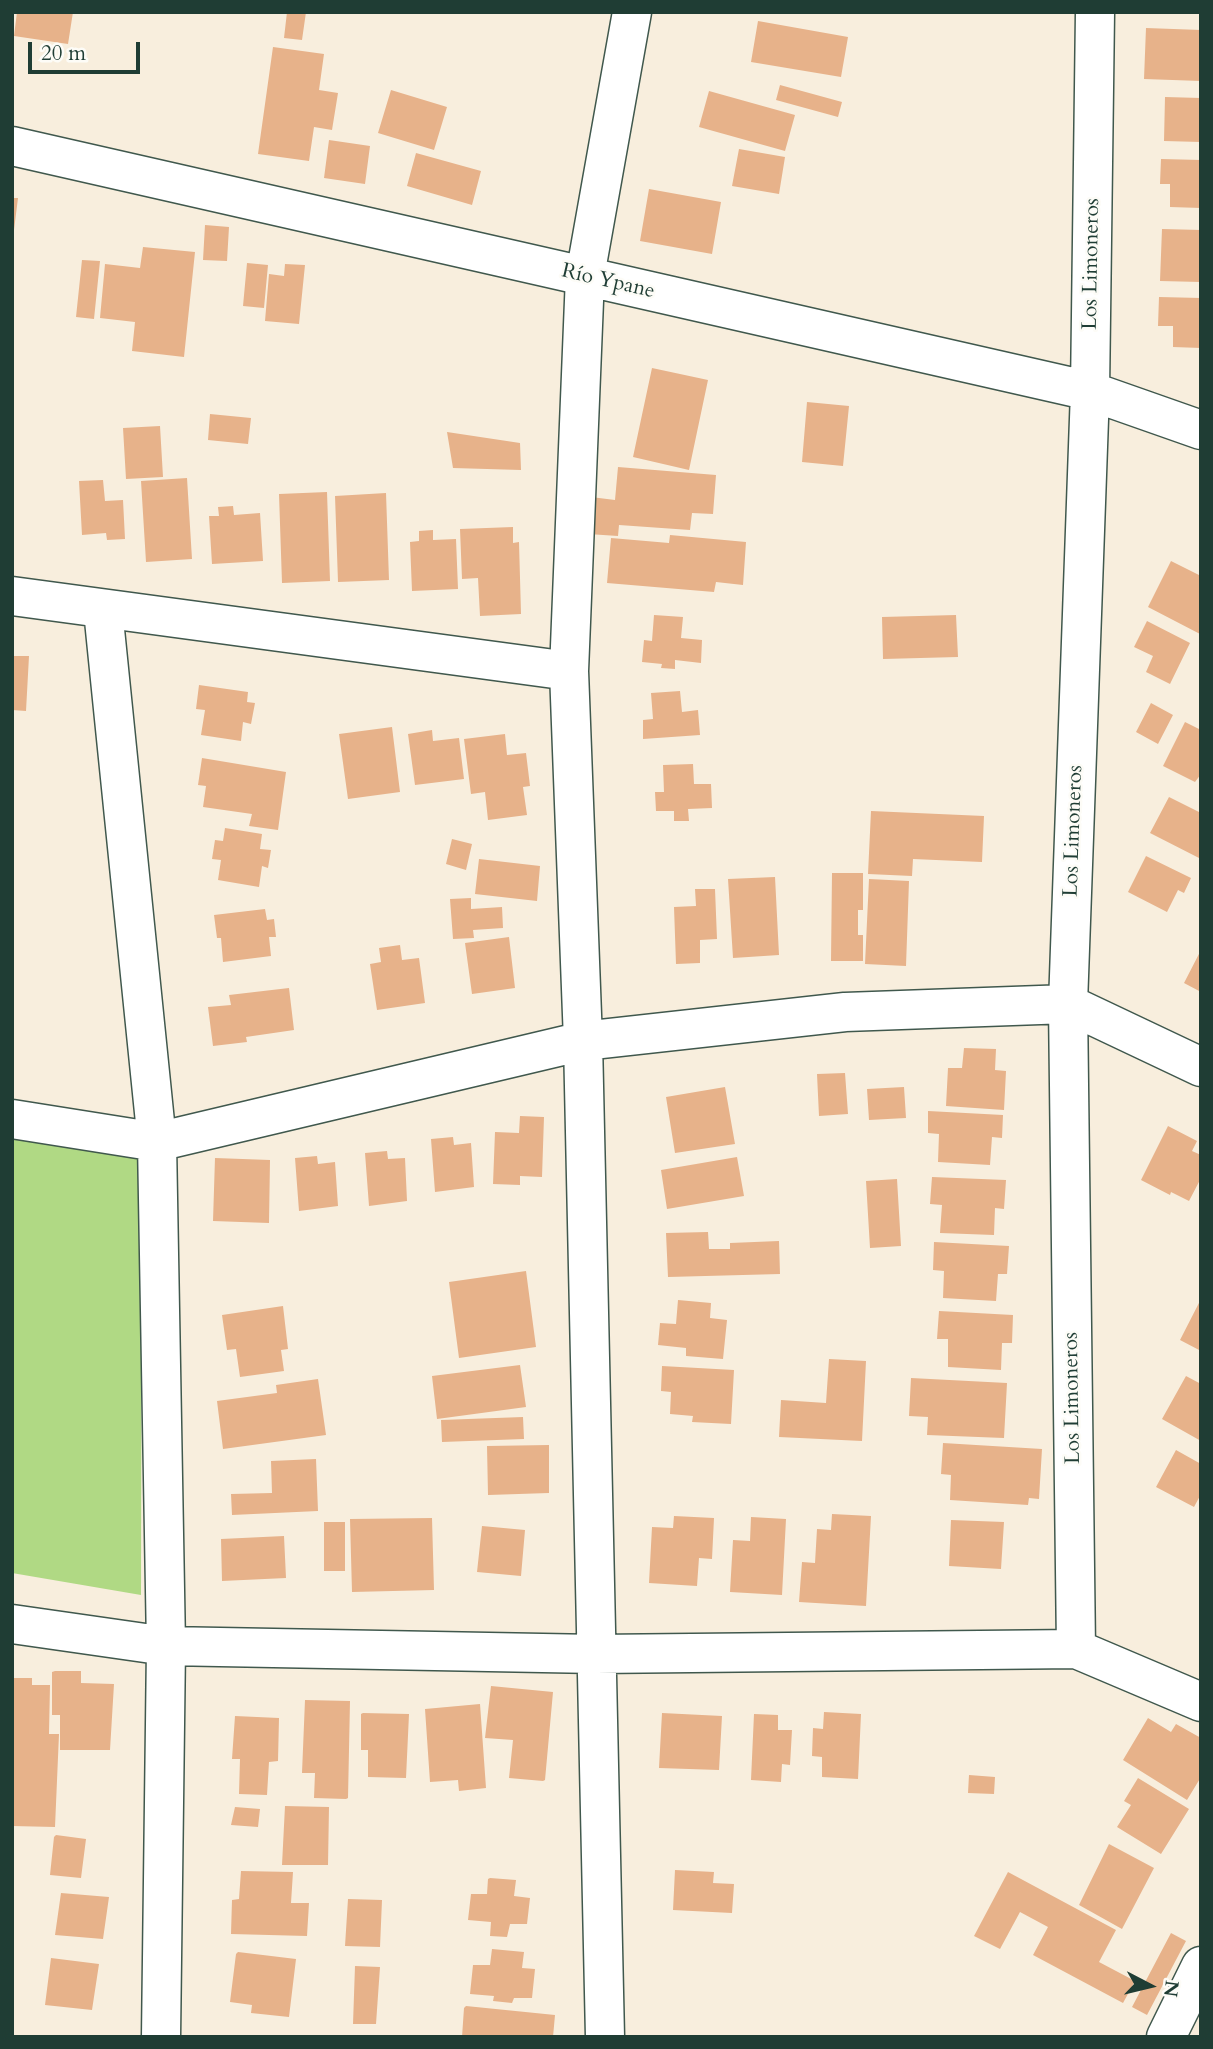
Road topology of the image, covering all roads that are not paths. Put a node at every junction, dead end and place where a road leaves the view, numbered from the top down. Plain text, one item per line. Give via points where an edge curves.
1 (632, 12) edge
2 (1096, 12) edge
3 (12, 146) edge
4 (585, 276) junction
5 (1090, 391) junction
6 (1201, 430) edge
7 (12, 596) edge
8 (103, 610) junction
9 (569, 671) junction
10 (1068, 1004) junction
11 (583, 1041) junction
12 (1201, 1067) edge
13 (12, 1119) edge
14 (157, 1142) junction
15 (12, 1624) edge
16 (166, 1646) junction
17 (1076, 1649) junction
18 (596, 1654) junction
19 (1201, 1702) edge
20 (1201, 1966) edge
21 (161, 2037) edge
22 (605, 2037) edge
23 (1166, 2037) edge

1 - 4 street
2 - 5 street, Los Limoneros
3 - 4 street, Río Ypane
4 - 5 street, Río Ypane
4 - 9 street
5 - 6 street, Río Ypane
5 - 10 street, Los Limoneros
7 - 8 street
8 - 9 street
8 - 14 street
9 - 11 street
10 - 11 street via 845,1012
10 - 12 street
10 - 17 street, Los Limoneros
11 - 14 street
11 - 18 street
13 - 14 street
14 - 16 street
15 - 16 street
16 - 18 street
16 - 21 street
17 - 18 street
17 - 19 street
18 - 22 street
20 - 23 street

